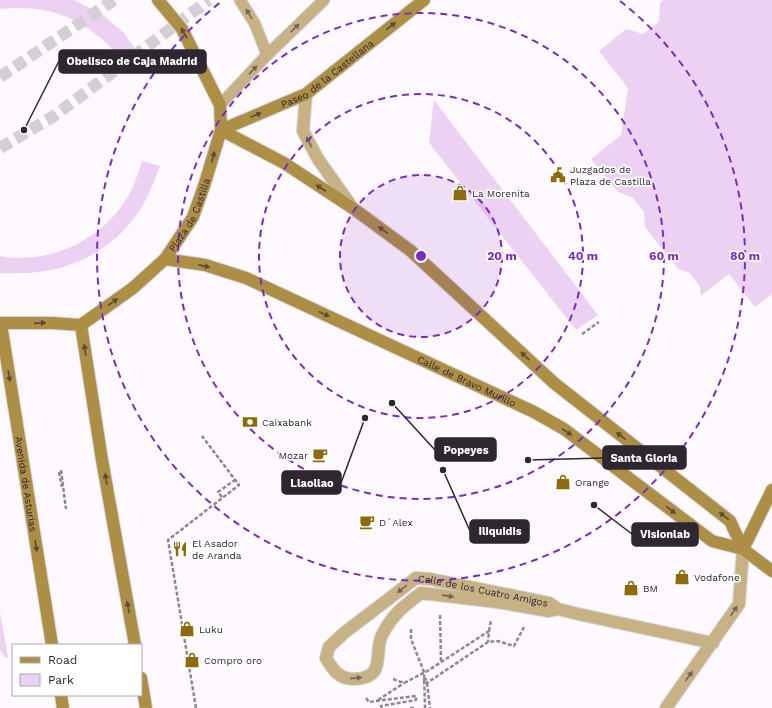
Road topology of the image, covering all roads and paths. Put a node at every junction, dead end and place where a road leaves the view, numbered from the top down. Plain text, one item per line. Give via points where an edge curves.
1 (158, 0) edge
2 (240, 0) edge
3 (324, 0) edge
4 (424, 0) edge
5 (267, 55) junction
6 (306, 94) junction
7 (220, 106) junction
8 (220, 130) junction
9 (354, 210) junction
10 (166, 259) junction
11 (599, 322) dead end
12 (0, 323) edge
13 (81, 325) junction
14 (582, 334) dead end
15 (202, 436) dead end
16 (60, 471) joint
17 (235, 480) junction
18 (772, 490) edge
19 (222, 497) junction
20 (743, 549) junction
21 (772, 571) edge
22 (558, 609) junction
23 (440, 616) dead end
24 (490, 622) dead end
25 (527, 622) dead end
26 (411, 625) dead end
27 (489, 631) junction
28 (488, 642) junction
29 (713, 643) junction
30 (52, 644) edge
31 (135, 644) edge
32 (441, 662) junction
33 (424, 672) junction
34 (391, 678) dead end
35 (423, 680) junction
36 (404, 683) junction
37 (427, 683) junction
38 (142, 684) edge
39 (61, 696) edge
40 (365, 696) dead end
41 (377, 701) junction
42 (63, 708) edge
43 (146, 708) edge
44 (196, 708) edge
45 (382, 708) edge
46 (410, 708) edge
47 (416, 708) edge
48 (425, 708) edge
49 (430, 708) edge
50 (666, 708) edge

7 -> 1 main road, Plaza de Castilla via 182,29
5 -> 2 lane via 255,24
5 -> 3 lane
6 -> 4 main road, Paseo de la Castellana
7 -> 5 lane
8 -> 6 main road, Paseo de la Castellana
9 -> 6 street, Calle de Bravo Murillo via 318,159 303,131
7 - 8 main road, Plaza de Castilla
9 -> 8 main road, Calle de Bravo Murillo via 284,163
10 -> 8 main road, Plaza de Castilla via 193,217
20 -> 9 main road, Calle de Bravo Murillo via 730,521 554,383 411,251
13 -> 10 main road, Plaza de Castilla via 133,288
10 -> 20 main road, Calle de Bravo Murillo via 205,265 246,278 534,412 564,429 712,541
11 - 14 path
12 -> 13 main road
12 -> 30 main road, Avenida de Asturias
31 -> 13 main road
15 - 17 path
16 - 16 path via 66,509
17 - 19 path via 239,485
17 - 19 path via 218,492
18 - 20 main road
19 - 44 path via 168,540
20 - 21 main road, Calle de Bravo Murillo
29 -> 20 street via 739,604
22 -> 22 street, Calle de los Cuatro Amigos via 549,603 416,578 344,633 329,647 326,658 334,671 345,679 365,677 374,672 379,657 381,635 396,612 421,593 549,611
22 - 29 street, Calle de los Cuatro Amigos
23 - 32 path
24 - 27 path
25 - 28 path via 514,646 498,640
26 - 33 path via 411,639
27 - 28 path
27 - 32 path
28 - 37 path
50 -> 29 street
32 - 33 path
33 - 35 path
33 - 36 path
34 - 36 path
35 - 37 path via 427,679
35 - 48 path
36 - 41 path
37 - 49 path
38 - 43 main road
39 - 42 main road
40 - 41 path via 369,702
41 - 45 path via 416,696 416,700
46 - 47 path

